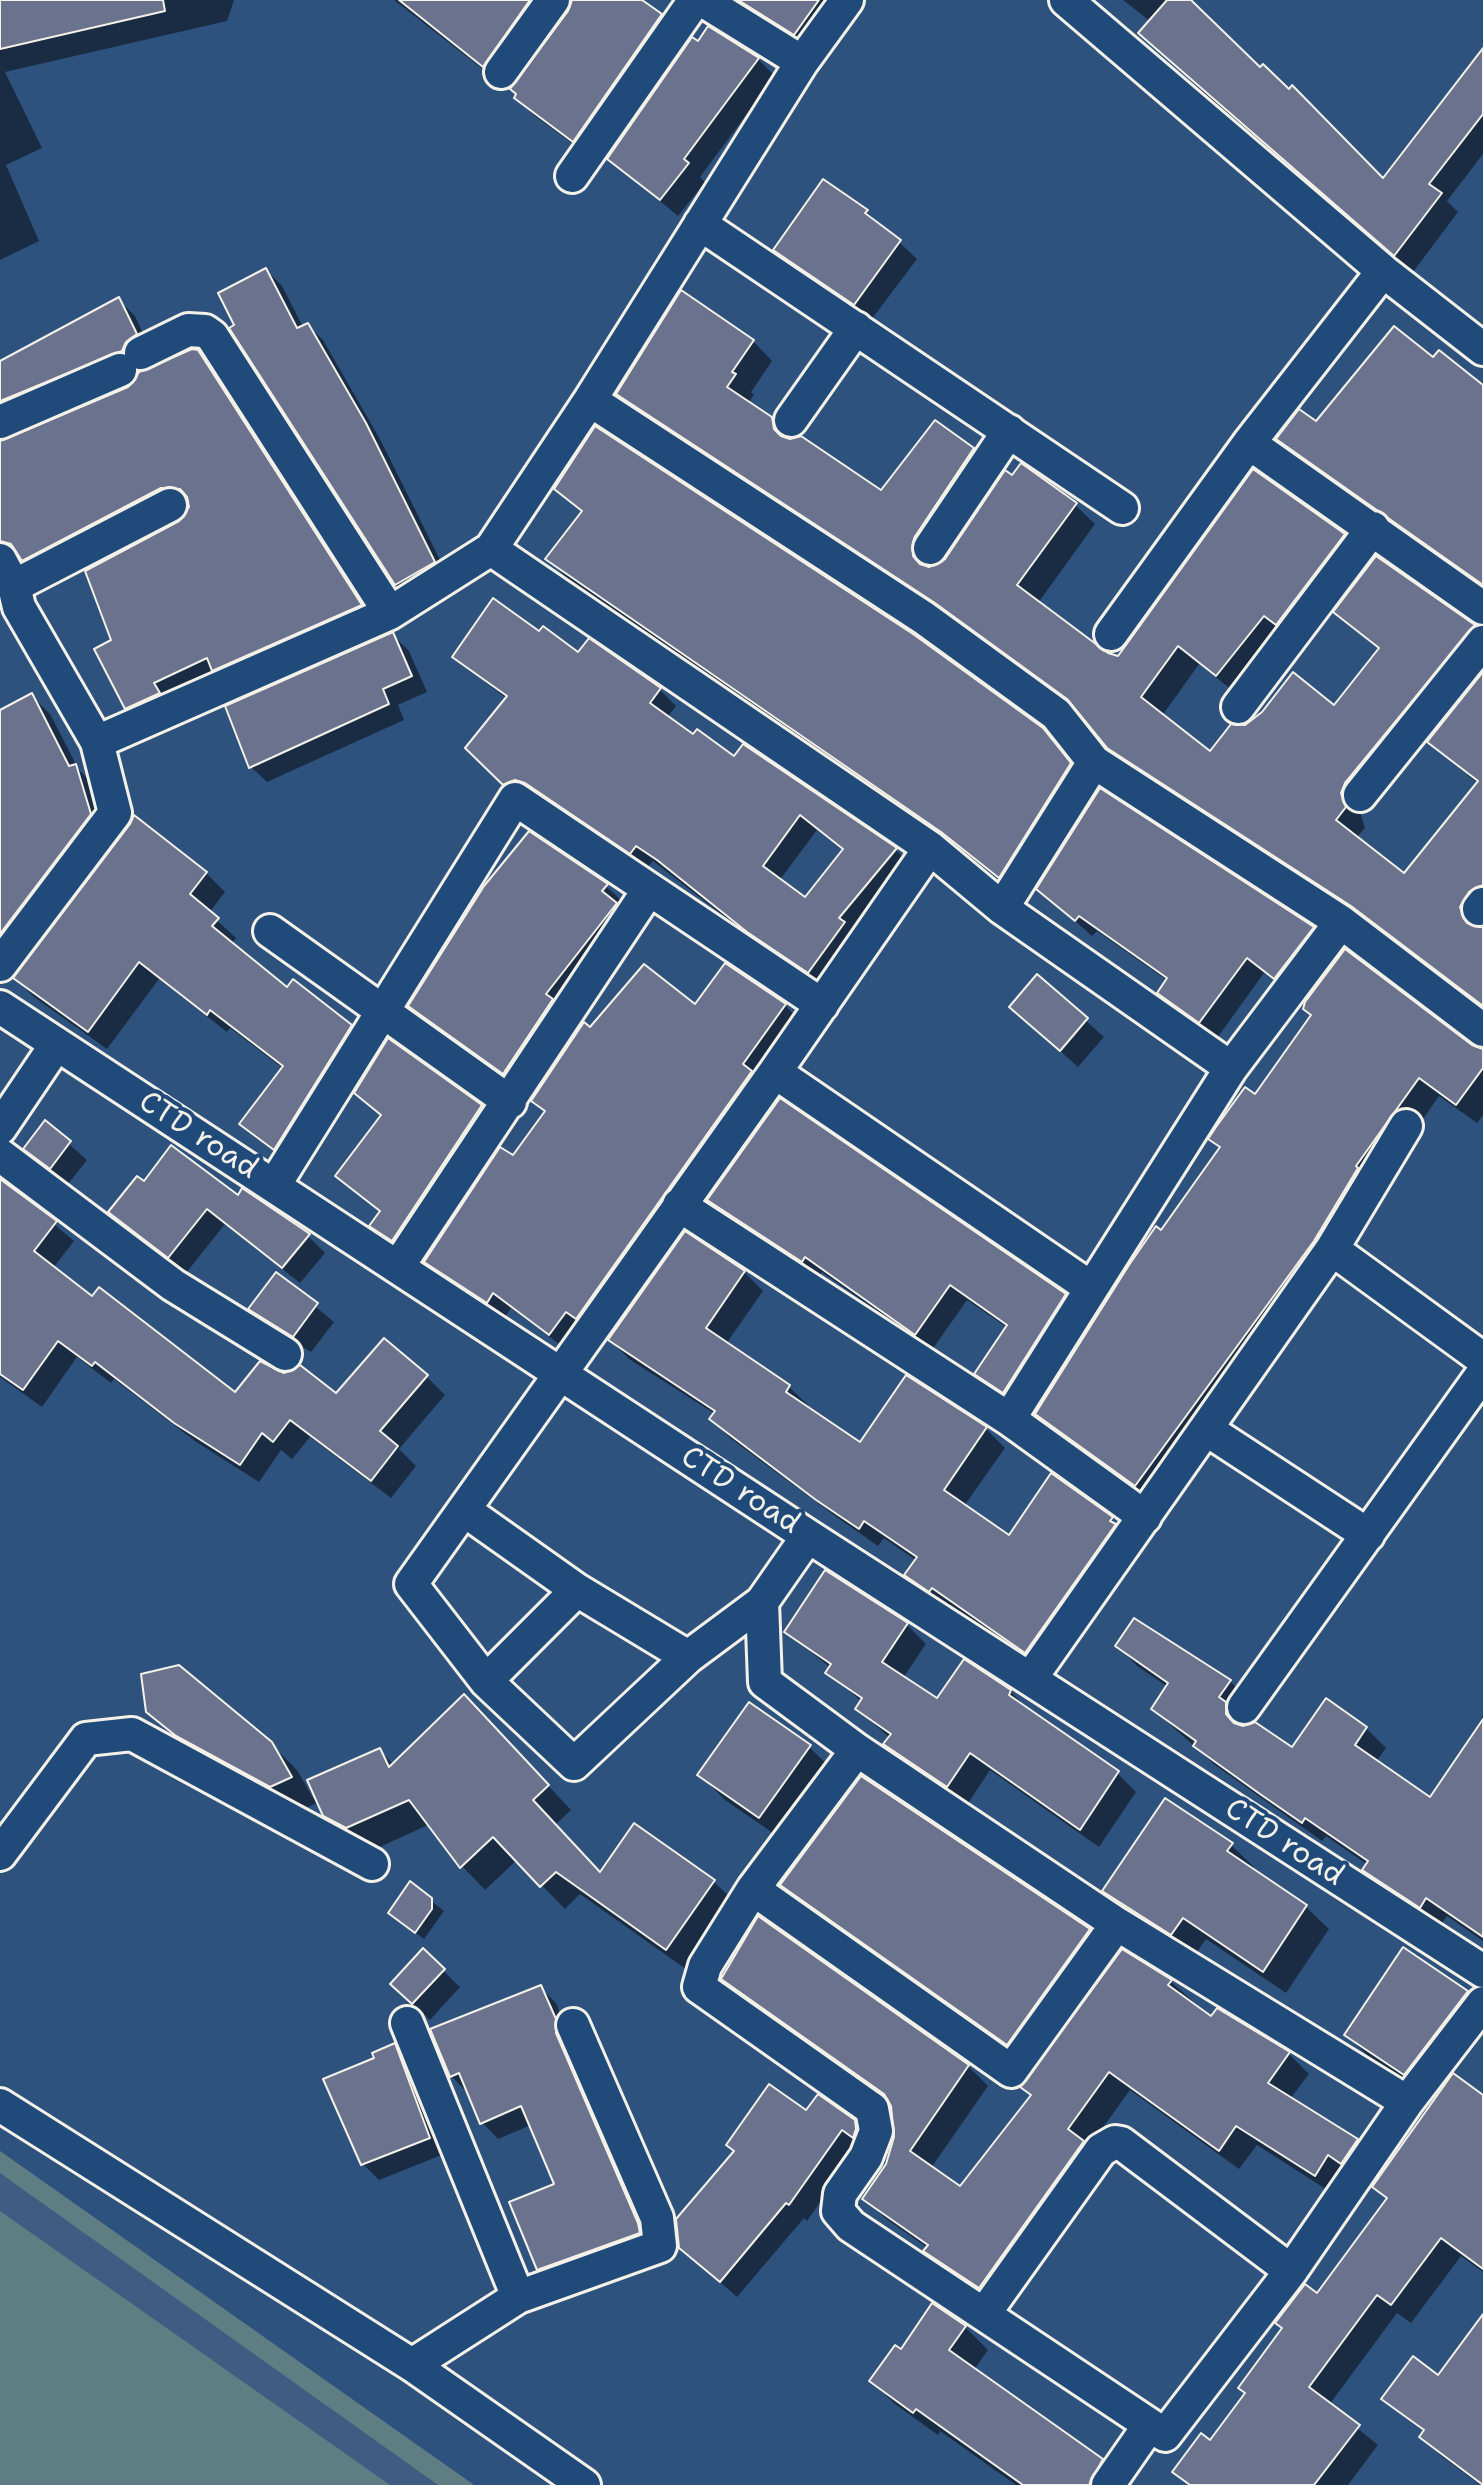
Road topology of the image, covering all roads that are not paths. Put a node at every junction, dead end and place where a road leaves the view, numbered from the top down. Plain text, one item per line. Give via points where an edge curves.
1 (553, 0) edge
2 (695, 0) edge
3 (702, 0) edge
4 (847, 0) edge
5 (1066, 0) edge
6 (802, 62) junction
7 (501, 72) dead end
8 (572, 176) dead end
9 (700, 224) junction
10 (1383, 271) junction
11 (856, 328) junction
12 (1483, 349) edge
13 (590, 400) junction
14 (791, 420) dead end
15 (0, 422) edge
16 (1009, 431) junction
17 (1249, 443) junction
18 (170, 505) dead end
19 (1122, 508) dead end
20 (1373, 528) junction
21 (930, 548) dead end
22 (491, 549) junction
23 (8, 592) edge
24 (1483, 608) edge
25 (390, 613) junction
26 (1111, 634) dead end
27 (1483, 642) edge
28 (1238, 707) dead end
29 (97, 742) junction
30 (1094, 762) junction
31 (1360, 795) dead end
32 (930, 848) junction
33 (648, 891) junction
34 (1002, 908) junction
35 (1341, 922) junction
36 (270, 931) dead end
37 (0, 965) edge
38 (822, 1005) junction
39 (0, 1007) edge
40 (383, 1015) junction
41 (1483, 1030) edge
42 (56, 1045) junction
43 (1231, 1068) junction
44 (775, 1072) junction
45 (510, 1102) junction
46 (1406, 1126) dead end
47 (0, 1128) edge
48 (0, 1155) edge
49 (275, 1184) junction
50 (679, 1205) junction
51 (1332, 1249) junction
52 (399, 1265) junction
53 (1091, 1288) junction
54 (285, 1354) dead end
55 (1483, 1359) edge
56 (561, 1373) junction
57 (1483, 1373) edge
58 (1009, 1419) junction
59 (1206, 1429) junction
60 (464, 1510) junction
61 (1145, 1517) junction
62 (1368, 1535) junction
63 (808, 1536) junction
64 (577, 1590) junction
65 (762, 1602) junction
66 (688, 1657) junction
67 (1030, 1679) junction
68 (486, 1681) junction
69 (1244, 1707) dead end
70 (857, 1750) junction
71 (0, 1854) edge
72 (372, 1864) dead end
73 (753, 1889) junction
74 (1117, 1924) junction
75 (1483, 1971) edge
76 (1483, 2003) edge
77 (407, 2023) dead end
78 (573, 2025) dead end
79 (1407, 2102) junction
80 (0, 2105) edge
81 (1291, 2271) junction
82 (518, 2297) junction
83 (984, 2314) junction
84 (412, 2365) junction
85 (1149, 2426) junction
86 (584, 2485) edge
87 (1108, 2485) edge

1 - 7 street
2 - 8 street
3 - 6 street
4 - 6 street
5 - 10 street
6 - 9 street
9 - 11 street
9 - 13 street
10 - 12 street
10 - 17 street
11 - 14 street
11 - 16 street
13 - 22 street
13 - 30 street via 924,618 1056,714
15 - 25 street via 188,330 212,336
16 - 19 street
16 - 21 street
17 - 20 street
17 - 26 street
18 - 23 street
20 - 24 street
20 - 28 street
22 - 25 street
22 - 32 street
23 - 29 street
25 - 29 street
27 - 31 street
29 - 37 street via 115,813
30 - 34 street
30 - 35 street
32 - 34 street
32 - 38 street
33 - 38 street
33 - 40 street via 515,799
33 - 45 street
34 - 43 street
35 - 41 street
35 - 43 street
36 - 40 street
38 - 44 street
39 - 42 street, CTD road
40 - 45 street
40 - 49 street
42 - 47 street
42 - 49 street, CTD road
43 - 53 street
44 - 50 street
44 - 53 street
45 - 52 street
46 - 51 street
48 - 54 street via 173,1285
49 - 52 street, CTD road
50 - 56 street
50 - 58 street
51 - 55 street
51 - 59 street
52 - 56 street, CTD road
53 - 58 street
56 - 60 street
56 - 63 street, CTD road
57 - 62 street
58 - 61 street
59 - 61 street
59 - 62 street
60 - 64 street
60 - 68 street via 411,1584
61 - 67 street
62 - 69 street
63 - 65 street
63 - 67 street, CTD road
64 - 66 street
64 - 68 street
65 - 66 street
65 - 70 street via 765,1682
66 - 68 street via 574,1764
67 - 75 street, CTD road
70 - 73 street
70 - 74 street
71 - 72 street via 86,1739 132,1734
73 - 74 street via 1011,2071
73 - 83 street via 705,1966 699,1987 872,2109 876,2131 866,2157 840,2194 838,2211 851,2226
74 - 79 street
76 - 79 street
77 - 82 street
78 - 82 street via 657,2218 660,2246
79 - 81 street
80 - 84 street
81 - 83 street via 1115,2142 1101,2150
81 - 85 street via 1165,2435
82 - 84 street
83 - 85 street
84 - 86 street
85 - 87 street

